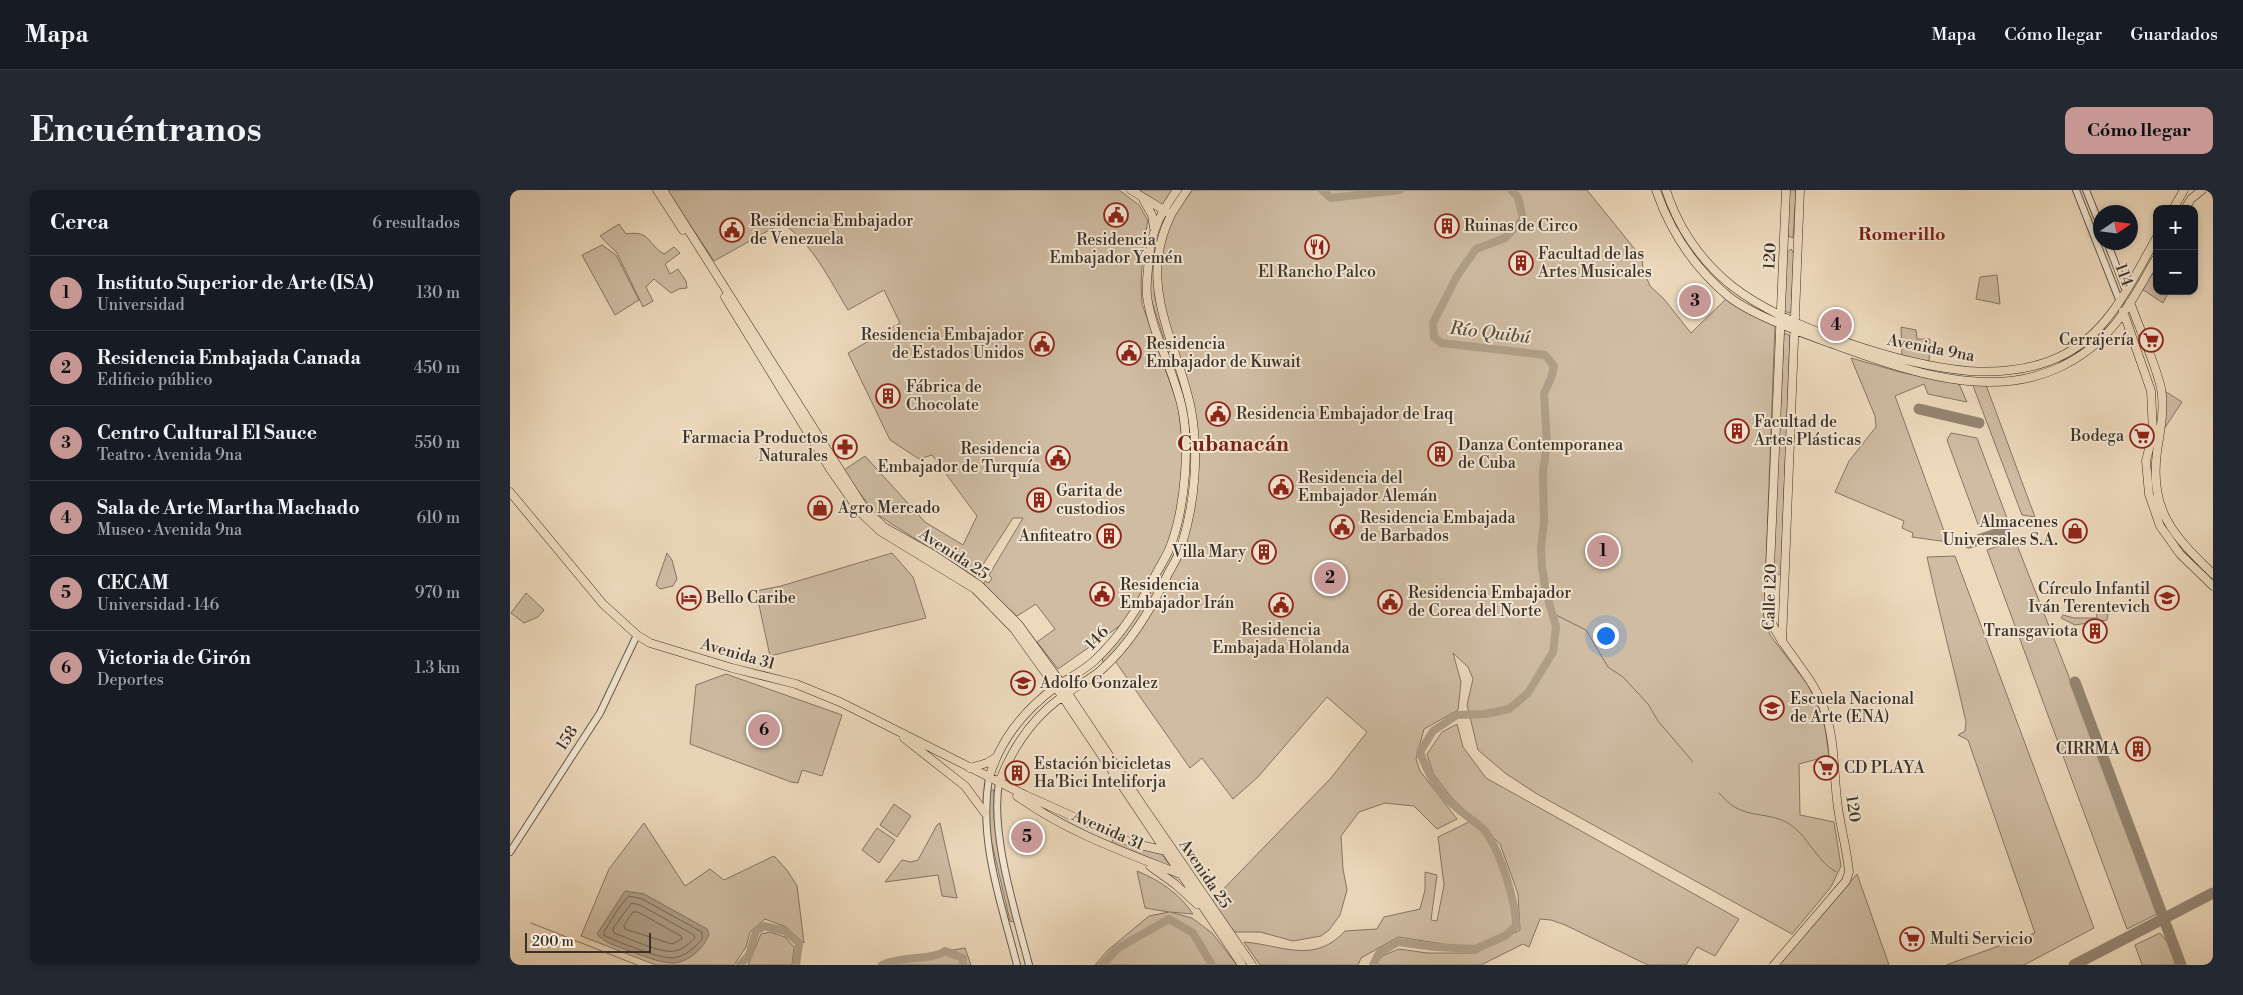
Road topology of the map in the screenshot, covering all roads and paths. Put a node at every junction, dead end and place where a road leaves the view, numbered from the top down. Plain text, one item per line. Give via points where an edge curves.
1 (657, 190) edge
2 (664, 190) edge
3 (1131, 190) edge
4 (1177, 190) edge
5 (1187, 190) edge
6 (1656, 190) edge
7 (1666, 190) edge
8 (1786, 190) edge
9 (1800, 190) edge
10 (2076, 190) edge
11 (2086, 190) edge
12 (2185, 190) edge
13 (2199, 192) edge
14 (1142, 198) junction
15 (2176, 205) edge
16 (2188, 205) edge
17 (2093, 208) edge
18 (1163, 210) junction
19 (1171, 214) junction
20 (1154, 228) junction
21 (2153, 243) edge
22 (1149, 248) junction
23 (1158, 250) junction
24 (2110, 250) edge
25 (2153, 264) edge
26 (2126, 290) junction
27 (2120, 302) junction
28 (2130, 304) junction
29 (1780, 314) junction
30 (2124, 314) junction
31 (1793, 321) junction
32 (1780, 323) junction
33 (1793, 330) junction
34 (1961, 370) junction
35 (1963, 380) junction
36 (1186, 456) junction
37 (1195, 456) junction
38 (510, 492) edge
39 (2213, 574) edge
40 (1770, 580) junction
41 (1784, 580) junction
42 (2213, 586) edge
43 (1769, 597) junction
44 (1784, 599) junction
45 (637, 634) junction
46 (1782, 642) junction
47 (1093, 662) junction
48 (1100, 671) junction
49 (1058, 685) junction
50 (1065, 694) junction
51 (1016, 724) junction
52 (889, 726) junction
53 (1025, 734) junction
54 (995, 758) junction
55 (970, 768) junction
56 (989, 778) junction
57 (1002, 784) junction
58 (985, 813) junction
59 (1165, 851) junction
60 (510, 852) edge
61 (1176, 856) junction
62 (1142, 860) junction
63 (1180, 874) junction
64 (1019, 926) junction
65 (1008, 929) junction
66 (1218, 930) junction
67 (1017, 965) edge
68 (1029, 965) edge
69 (1242, 965) edge
70 (1252, 965) edge
71 (1774, 965) edge

1 - 49 main road, Avenida 25 via 860,512 880,531 975,589 1014,629
2 - 49 main road, Avenida 25 via 864,508 884,527 979,585 1019,625
3 - 14 main road
4 - 18 main road, 146
5 - 19 main road, 146
6 - 32 main road, Avenida 9na via 1676,235 1707,275 1728,296
7 - 29 main road, Avenida 9na via 1683,230 1714,268 1732,286
8 - 29 main road, 120
9 - 31 main road, 120
10 - 27 street, 114
11 - 17 street
12 - 13 main road
12 - 15 main road
13 - 16 main road
14 - 18 main road
14 - 20 main road via 1152,215
18 - 19 main road
18 - 20 main road, 146
19 - 23 main road, 146
20 - 22 main road, 146
21 - 26 main road, Avenida 9na
22 - 23 main road
22 - 36 main road, 146 via 1147,296 1181,406
23 - 37 main road, 146 via 1158,295 1190,408
24 - 26 street, 114
25 - 28 main road, Avenida 9na
26 - 27 main road, Avenida 9na
26 - 28 main road
27 - 30 main road, 114
27 - 34 main road, Avenida 9na via 2092,338 2056,358 2006,370
28 - 30 main road, Avenida 9na
28 - 39 main road via 2160,388 2162,432 2155,474 2158,499 2169,525
29 - 31 main road, Avenida 9na
29 - 32 main road, 120
30 - 35 main road, Avenida 9na via 2086,353 2044,374 2008,380
30 - 42 main road via 2151,391 2153,432 2146,461 2151,502 2160,526 2180,554
31 - 33 main road, Calle 120
31 - 34 main road, Avenida 9na via 1900,359
32 - 33 main road, Avenida 9na
32 - 40 main road, Calle 120
33 - 35 main road, Avenida 9na via 1900,368
33 - 41 main road, Calle 120
34 - 35 main road
36 - 37 main road
36 - 47 main road, 146 via 1172,542 1135,613
37 - 48 main road, 146 via 1192,497 1182,546 1132,637
38 - 45 main road, Avenida 31 via 603,604
40 - 41 main road
40 - 43 main road, Calle 120
41 - 44 main road, Calle 120
43 - 44 main road
43 - 46 main road, Calle 120 via 1768,615
44 - 46 main road, Calle 120
45 - 52 main road, Avenida 31 via 650,643 796,684
45 - 60 street, 158 via 600,713
46 - 71 main road, 120 via 1812,682 1824,707 1834,753 1837,807 1849,872 1846,881
47 - 48 main road via 1099,665
47 - 49 main road, 146
48 - 50 main road, 146
49 - 50 main road, Avenida 25
49 - 51 main road, 146
50 - 53 main road, 146 via 1044,711
50 - 59 main road, Avenida 25
50 - 61 main road, Avenida 25
51 - 53 main road via 1019,734
51 - 54 main road, 146
52 - 55 main road, Avenida 31
52 - 58 main road via 965,786
53 - 57 main road, 146 via 1016,744
54 - 55 main road
54 - 56 main road, 146
55 - 56 main road, Avenida 31
56 - 57 main road, Avenida 31
56 - 58 street, 146
57 - 59 main road, Avenida 31 via 1132,843
57 - 62 main road, Avenida 31 via 1068,828
57 - 64 street, 146 via 996,817
58 - 65 street, 146
59 - 61 main road, Avenida 31
59 - 63 main road, Avenida 25
61 - 70 main road, Avenida 25
62 - 63 main road, Avenida 31
62 - 66 main road via 1175,884
63 - 66 main road, Avenida 25
64 - 65 street
64 - 68 street, 146
65 - 67 street, 146
66 - 69 main road, Avenida 25

